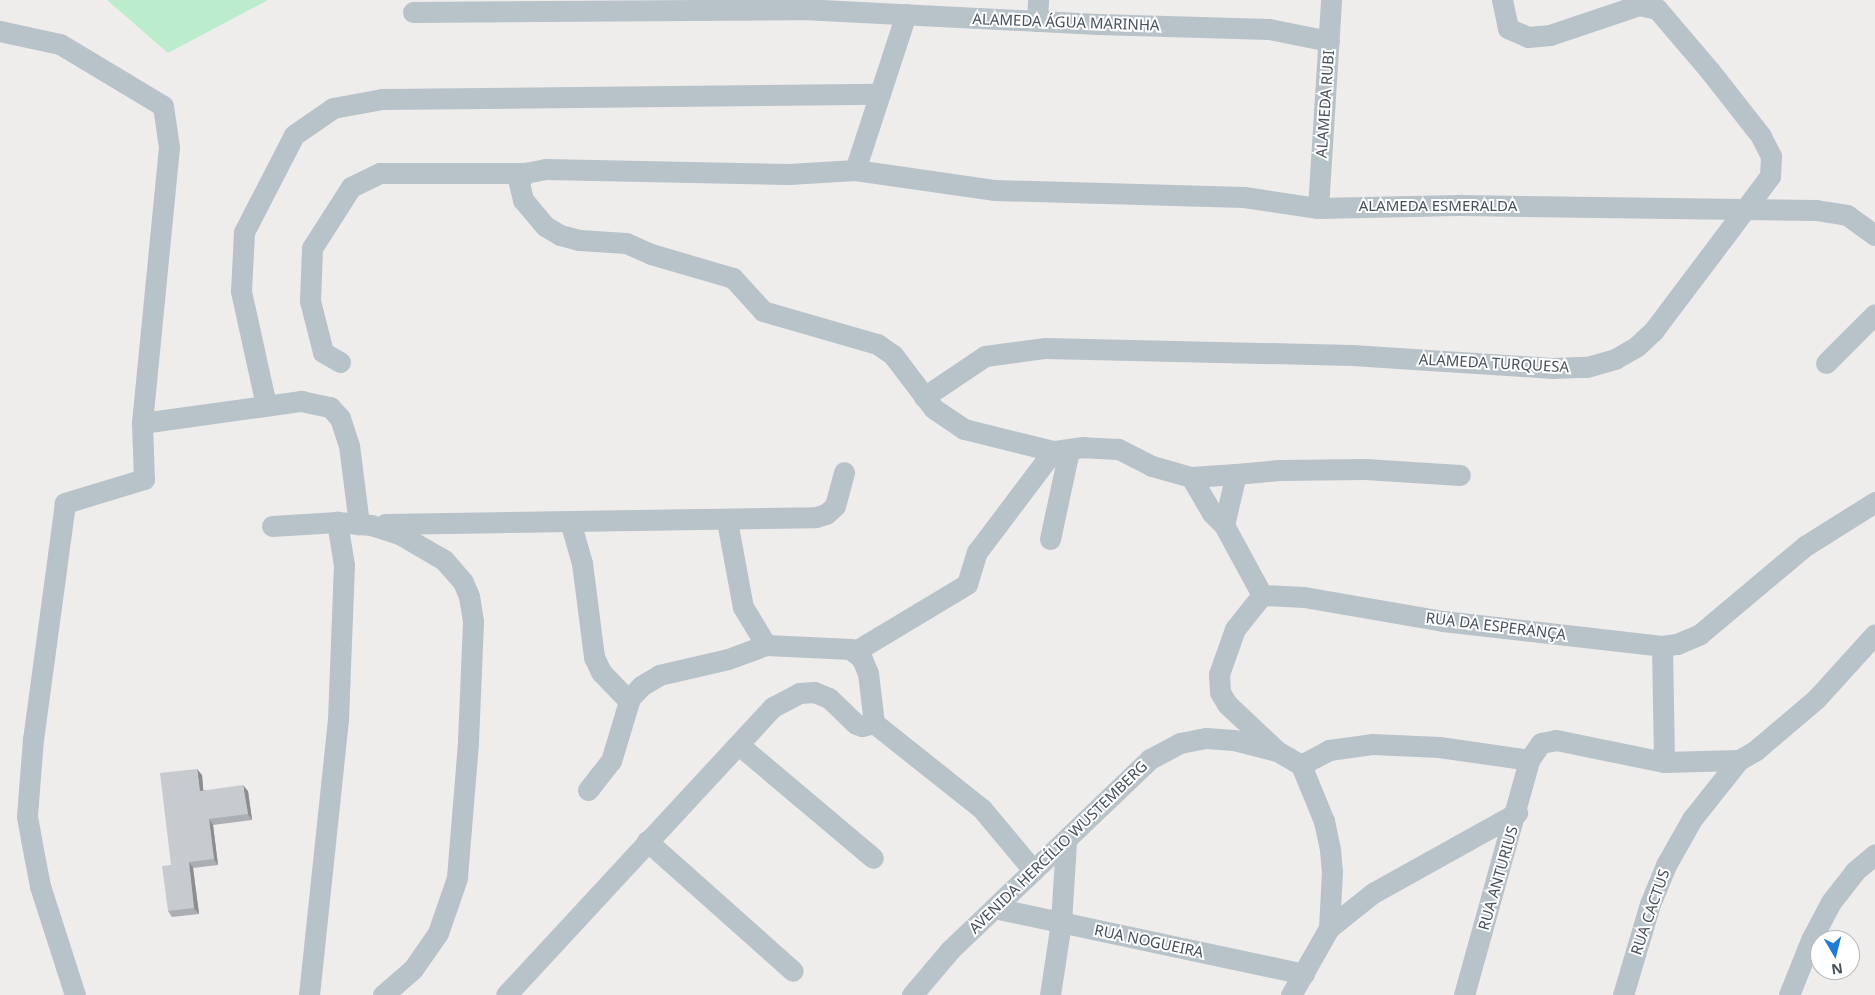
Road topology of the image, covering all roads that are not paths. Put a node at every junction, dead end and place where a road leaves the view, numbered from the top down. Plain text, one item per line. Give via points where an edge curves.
1 (1331, 0) edge
2 (1502, 0) edge
3 (800, 4) edge
4 (945, 8) edge
5 (1038, 10) edge
6 (413, 12) dead end
7 (906, 14) junction
8 (0, 31) edge
9 (1329, 41) junction
10 (880, 94) junction
11 (855, 170) junction
12 (525, 173) junction
13 (1318, 208) junction
14 (1746, 210) junction
15 (1875, 235) edge
16 (1875, 314) edge
17 (340, 362) dead end
18 (1826, 363) dead end
19 (924, 397) junction
20 (266, 405) junction
21 (142, 424) junction
22 (1061, 450) junction
23 (844, 472) dead end
24 (1236, 474) junction
25 (1460, 475) dead end
26 (1191, 477) junction
27 (1875, 502) edge
28 (727, 521) junction
29 (337, 522) junction
30 (570, 522) junction
31 (365, 524) junction
32 (1224, 525) junction
33 (272, 526) dead end
34 (1050, 539) dead end
35 (1262, 595) junction
36 (1875, 634) edge
37 (766, 645) junction
38 (1662, 646) junction
39 (854, 652) junction
40 (629, 701) junction
41 (874, 723) junction
42 (739, 745) junction
43 (1277, 751) junction
44 (1529, 760) junction
45 (1739, 760) junction
46 (1664, 762) junction
47 (1301, 765) junction
48 (588, 790) dead end
49 (1516, 813) junction
50 (647, 841) junction
51 (1066, 842) junction
52 (1875, 854) edge
53 (873, 858) dead end
54 (1033, 870) junction
55 (994, 908) junction
56 (1061, 922) junction
57 (1329, 928) junction
58 (793, 971) dead end
59 (1304, 974) junction
60 (75, 995) edge
61 (310, 995) edge
62 (383, 995) edge
63 (506, 995) edge
64 (912, 995) edge
65 (1050, 995) edge
66 (1291, 995) edge
67 (1464, 995) edge
68 (1623, 995) edge
69 (1788, 995) edge

1 - 9 street, ALAMEDA RUBI
2 - 14 street, ALAMEDA TURQUESA via 1508,28 1528,37 1550,35 1639,5 1656,9 1710,71 1761,136 1772,156 1770,176
3 - 6 street, ALAMEDA ÁGUA MARINHA
3 - 7 street, ALAMEDA ÁGUA MARINHA
4 - 5 street, ALAMEDA ÁGUA MARINHA
4 - 7 street, ALAMEDA ÁGUA MARINHA
5 - 9 street, ALAMEDA ÁGUA MARINHA via 1269,28
7 - 10 street
8 - 21 street via 60,44 163,106 169,147
9 - 13 street, ALAMEDA RUBI
10 - 11 street
10 - 20 street via 382,99 333,108 294,135 244,232 240,291
11 - 12 street, ALAMEDA ESMERALDA via 789,174 545,169
11 - 13 street, ALAMEDA ESMERALDA via 994,190 1244,197
12 - 17 street, ALAMEDA ESMERALDA via 380,173 351,187 312,248 310,301 320,344 322,352
12 - 19 street via 519,182 522,200 545,226 560,235 579,240 626,243 651,254 733,278 763,311 877,344 893,355
13 - 14 street, ALAMEDA ESMERALDA via 1458,205
14 - 15 street, ALAMEDA ESMERALDA via 1834,212 1847,215
14 - 19 street, ALAMEDA TURQUESA via 1654,330 1636,347 1615,359 1587,366 1552,368 1352,355 1045,348 986,356
16 - 18 street
19 - 22 street via 947,420 964,429
20 - 21 street
20 - 31 street via 301,402 330,407 340,418 349,445
21 - 60 street via 144,479 65,504 34,739 27,816 40,886
22 - 26 street via 1083,447 1118,449 1152,466
22 - 34 street
22 - 39 street via 977,552 967,584
23 - 28 street via 835,506 826,514
24 - 25 street via 1365,469
24 - 26 street
24 - 32 street
26 - 32 street via 1212,513
27 - 38 street, RUA DA ESPERANÇA via 1805,546 1700,634
28 - 30 street
28 - 37 street via 743,607
29 - 31 street
29 - 33 street
29 - 61 street via 344,565 339,711
30 - 31 street
30 - 40 street via 582,563 594,657 602,672
31 - 62 street via 401,535 444,560 463,582 473,622 468,743 457,878 438,933 413,969
32 - 35 street
35 - 38 street, RUA DA ESPERANÇA via 1304,597 1443,621
35 - 43 street via 1235,629 1219,674 1220,692 1227,704
36 - 45 street via 1817,698 1763,745
37 - 39 street via 834,646
37 - 40 street via 728,659 659,675 641,686
38 - 46 street
39 - 41 street via 868,673
40 - 48 street via 611,761
41 - 42 street via 856,724 829,698 814,692 799,693 773,707
41 - 54 street via 982,809
42 - 50 street
42 - 53 street
43 - 47 street, AVENIDA HERCÍLIO WUSTEMBERG
43 - 51 street, AVENIDA HERCÍLIO WUSTEMBERG via 1234,740 1206,738 1180,743 1150,758
44 - 46 street via 1541,743 1556,740
44 - 47 street via 1439,747 1372,744 1329,750
44 - 49 street, RUA ANTURIUS
45 - 46 street
45 - 68 street, RUA CACTUS via 1692,819 1666,865 1650,904
47 - 57 street via 1324,821 1330,850
49 - 57 street via 1373,893
49 - 67 street, RUA ANTURIUS
50 - 58 street
50 - 63 street
51 - 54 street, AVENIDA HERCÍLIO WUSTEMBERG
51 - 56 street
52 - 69 street via 1855,871 1831,902
54 - 55 street, AVENIDA HERCÍLIO WUSTEMBERG
55 - 56 street, RUA NOGUEIRA
55 - 64 street, AVENIDA HERCÍLIO WUSTEMBERG via 950,950
56 - 59 street, RUA NOGUEIRA
56 - 65 street
57 - 59 street
59 - 66 street

